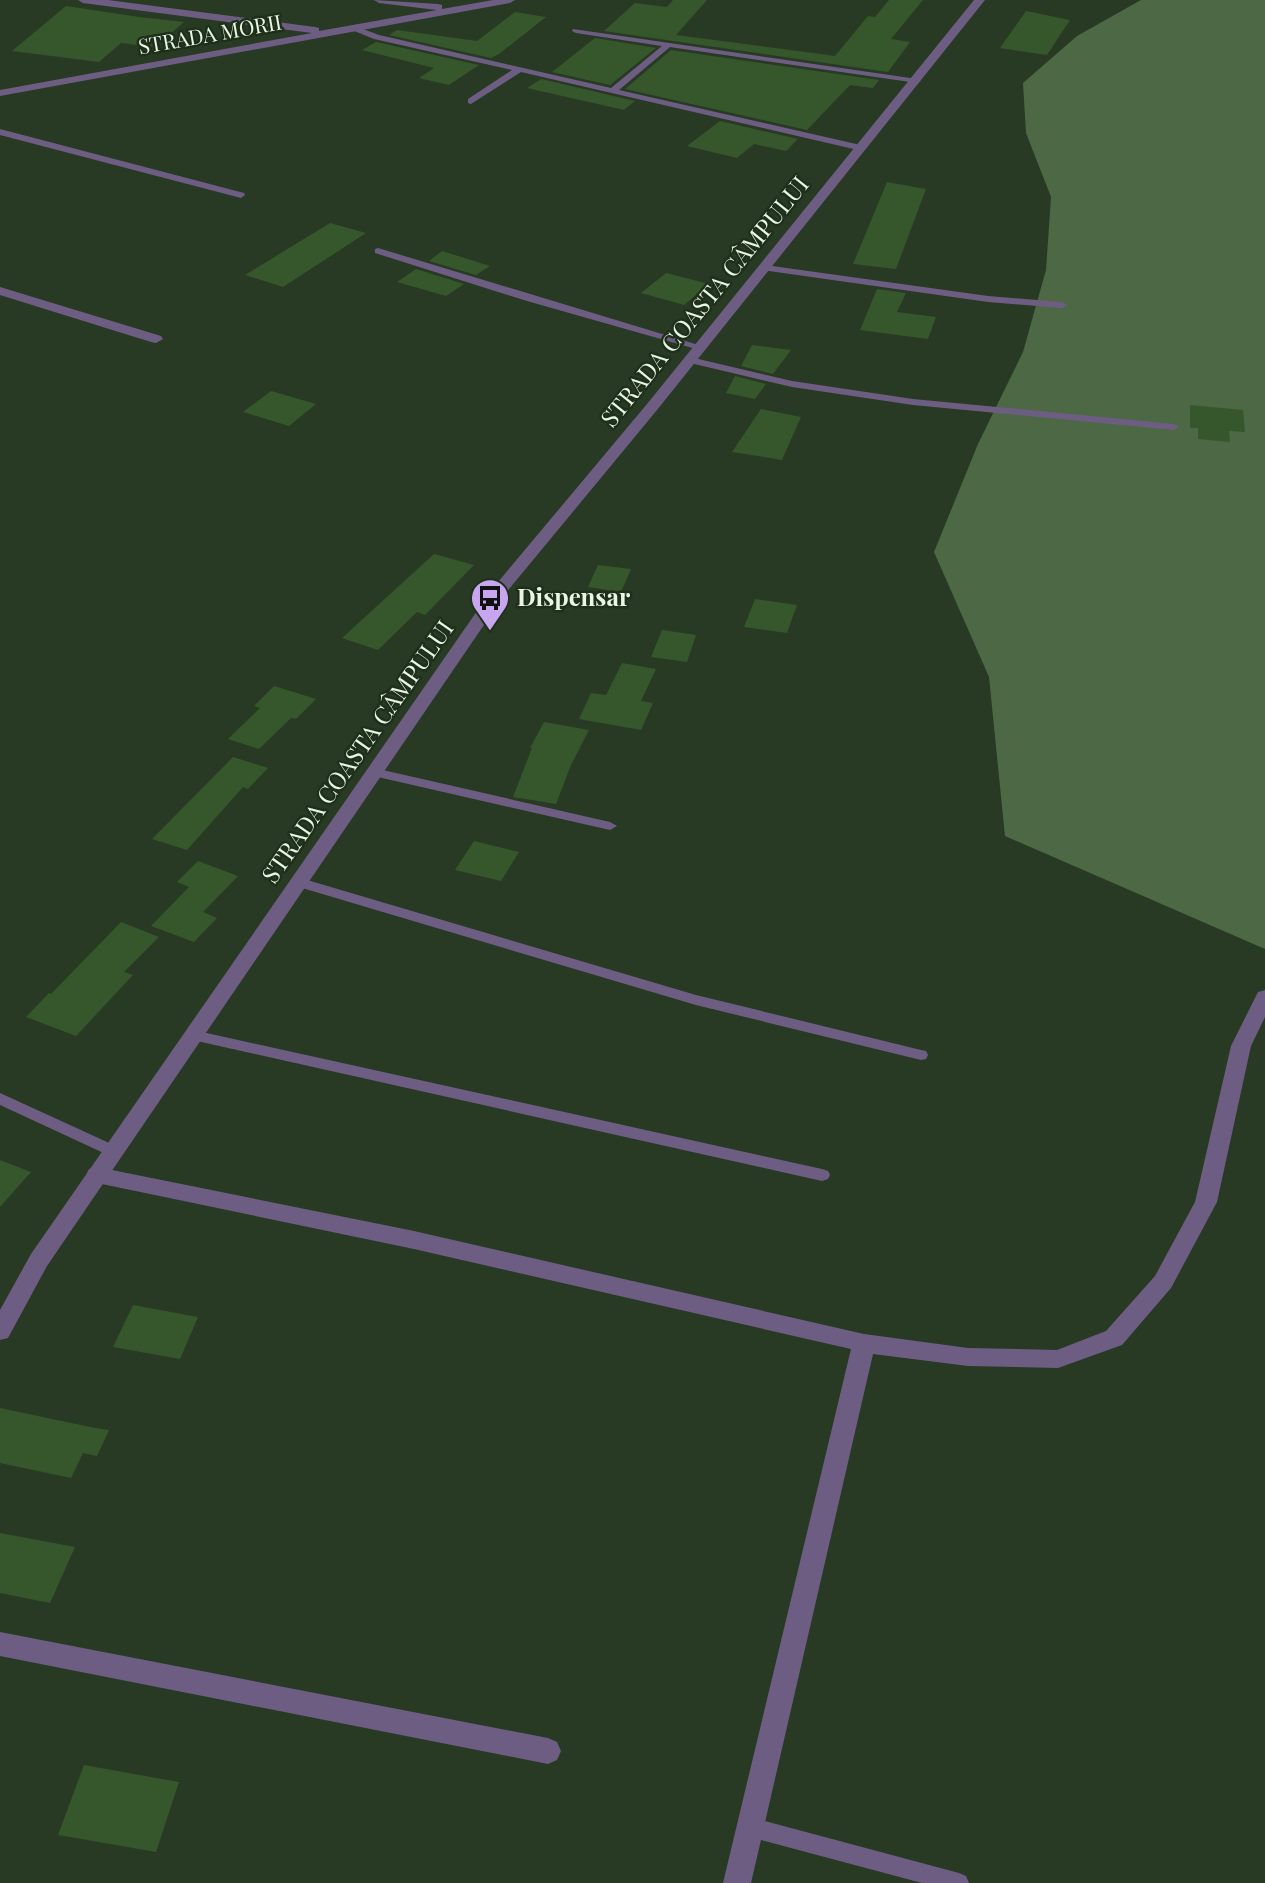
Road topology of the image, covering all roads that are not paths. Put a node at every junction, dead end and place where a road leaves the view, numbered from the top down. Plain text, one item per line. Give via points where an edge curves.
1 (83, 0) edge
2 (379, 0) edge
3 (510, 0) edge
4 (980, 0) edge
5 (460, 9) junction
6 (355, 28) junction
7 (576, 31) dead end
8 (334, 32) junction
9 (667, 46) junction
10 (520, 69) junction
11 (916, 81) junction
12 (614, 90) junction
13 (0, 93) edge
14 (471, 101) dead end
15 (0, 132) edge
16 (862, 148) junction
17 (241, 195) dead end
18 (378, 251) dead end
19 (765, 268) junction
20 (0, 291) edge
21 (1062, 305) dead end
22 (156, 339) dead end
23 (695, 353) junction
24 (1174, 427) dead end
25 (374, 772) junction
26 (610, 826) dead end
27 (298, 882) junction
28 (1265, 997) edge
29 (193, 1035) junction
30 (921, 1055) dead end
31 (0, 1099) edge
32 (113, 1151) junction
33 (97, 1175) junction
34 (822, 1175) dead end
35 (0, 1331) edge
36 (864, 1343) junction
37 (0, 1644) edge
38 (548, 1751) dead end
39 (750, 1827) junction
40 (737, 1883) edge
41 (959, 1883) edge

1 - 8 street
2 - 5 street
3 - 5 street, STRADA MORII
4 - 11 street, STRADA COASTA CÂMPULUI
5 - 6 street, STRADA MORII
6 - 8 street, STRADA MORII
6 - 10 lane
7 - 9 lane
8 - 13 street, STRADA MORII
9 - 11 lane
9 - 12 lane
10 - 12 lane
10 - 14 lane
11 - 16 street, STRADA COASTA CÂMPULUI
12 - 16 lane
15 - 17 lane
16 - 19 street, STRADA COASTA CÂMPULUI
18 - 23 lane
19 - 21 lane
19 - 23 street, STRADA COASTA CÂMPULUI
20 - 22 street
23 - 24 lane via 792,384 913,402
23 - 25 street, STRADA COASTA CÂMPULUI via 499,591
25 - 26 lane
25 - 27 street, STRADA COASTA CÂMPULUI
27 - 29 street, STRADA COASTA CÂMPULUI
27 - 30 lane via 696,1000
28 - 36 street via 1241,1046 1206,1202 1163,1282 1114,1338 1058,1359 968,1357
29 - 32 street, STRADA COASTA CÂMPULUI
29 - 34 lane
31 - 32 lane
32 - 33 street, STRADA COASTA CÂMPULUI
33 - 35 street, STRADA COASTA CÂMPULUI via 39,1260
33 - 36 street via 414,1240
36 - 39 street
37 - 38 street
39 - 40 street
39 - 41 lane

